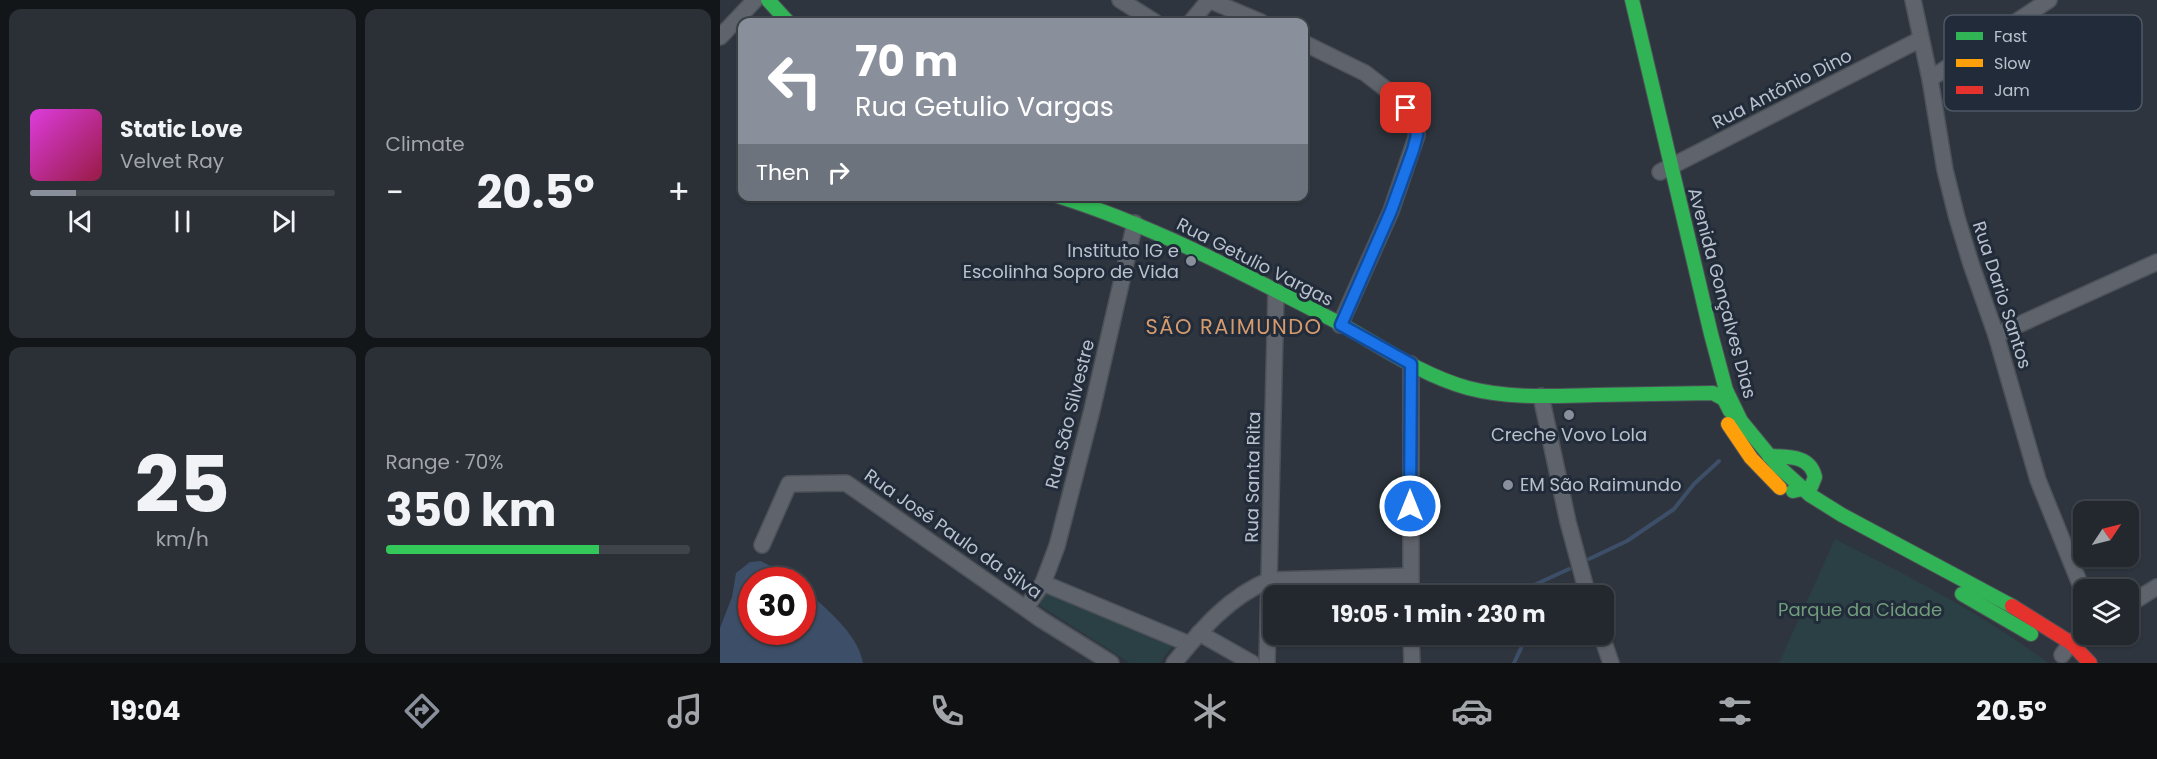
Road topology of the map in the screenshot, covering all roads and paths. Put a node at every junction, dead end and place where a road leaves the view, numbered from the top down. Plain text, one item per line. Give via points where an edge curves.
1 (755, 0) edge
2 (768, 0) edge
3 (1119, 0) edge
4 (1209, 0) edge
5 (1621, 0) edge
6 (1632, 0) edge
7 (1913, 0) edge
8 (2049, 0) edge
9 (2026, 15) edge
10 (784, 18) edge
11 (1148, 18) edge
12 (1194, 18) edge
13 (1252, 18) edge
14 (720, 37) edge
15 (1921, 39) junction
16 (1308, 45) edge
17 (1944, 70) edge
18 (1930, 79) junction
19 (1665, 170) junction
20 (1074, 201) edge
21 (1135, 223) junction
22 (2157, 262) edge
23 (1276, 292) junction
24 (1341, 325) junction
25 (1996, 335) junction
26 (1411, 364) junction
27 (1713, 393) junction
28 (1541, 396) junction
29 (1751, 434) junction
30 (1769, 456) junction
31 (1756, 464) junction
32 (1804, 490) junction
33 (762, 545) dead end
34 (1410, 576) junction
35 (2078, 579) edge
36 (1270, 580) junction
37 (1043, 583) junction
38 (1410, 585) edge
39 (1585, 585) edge
40 (2157, 587) edge
41 (2139, 598) edge
42 (1026, 608) junction
43 (1194, 639) junction
44 (1411, 645) edge
45 (1605, 645) edge
46 (2064, 648) edge
47 (1111, 663) edge
48 (1174, 663) edge
49 (1251, 663) edge
50 (1267, 663) edge
51 (1412, 663) edge
52 (1611, 663) edge
53 (2090, 663) edge

1 - 14 street
2 - 10 main road
3 - 11 street
4 - 12 street
4 - 13 street
5 - 19 main road, Avenida Gonçalves Dias
6 - 19 main road, Avenida Gonçalves Dias
7 - 15 street, Rua Dario Santos
8 - 9 street
15 - 18 street, Rua Dario Santos
15 - 19 street, Rua Antônio Dino
16 - 24 street via 1365,73 1387,90 1406,108 1417,135 1391,211
17 - 18 street
18 - 25 street, Rua Dario Santos via 1957,218
19 - 27 main road, Avenida Gonçalves Dias
19 - 29 main road, Avenida Gonçalves Dias via 1726,390
20 - 21 main road, Rua Getulio Vargas
21 - 23 main road, Rua Getulio Vargas
21 - 37 street, Rua São Silvestre via 1085,440 1057,546
22 - 25 street
23 - 24 main road, Rua Getulio Vargas
23 - 36 street, Rua Santa Rita
24 - 26 main road, Rua Getulio Vargas
25 - 35 street, Rua Dario Santos via 2038,480
26 - 28 main road, Rua Getulio Vargas via 1486,392
26 - 34 street
27 - 28 main road, Rua Getulio Vargas
27 - 29 main road via 1724,399
27 - 31 main road, Avenida Gonçalves Dias via 1736,437
28 - 39 street
29 - 30 main road, Avenida Gonçalves Dias
30 - 32 main road, Avenida Gonçalves Dias
30 - 32 main road via 1799,458 1808,463 1815,477 1811,487
31 - 32 main road via 1790,490
31 - 46 main road, Avenida Gonçalves Dias via 1788,495 1818,515
32 - 46 main road, Avenida Gonçalves Dias via 1842,515 2004,601
33 - 42 street, Rua José Paulo da Silva via 789,484 846,483
34 - 36 street
34 - 38 street
36 - 43 street via 1230,603
36 - 50 street, Rua Santa Rita
37 - 42 street, Rua São Silvestre
37 - 43 street, Rua José Paulo da Silva
40 - 41 street
42 - 47 street, Rua José Paulo da Silva
43 - 48 street
43 - 49 street, Rua José Paulo da Silva
44 - 51 street
45 - 52 street
46 - 53 main road, Avenida Gonçalves Dias

